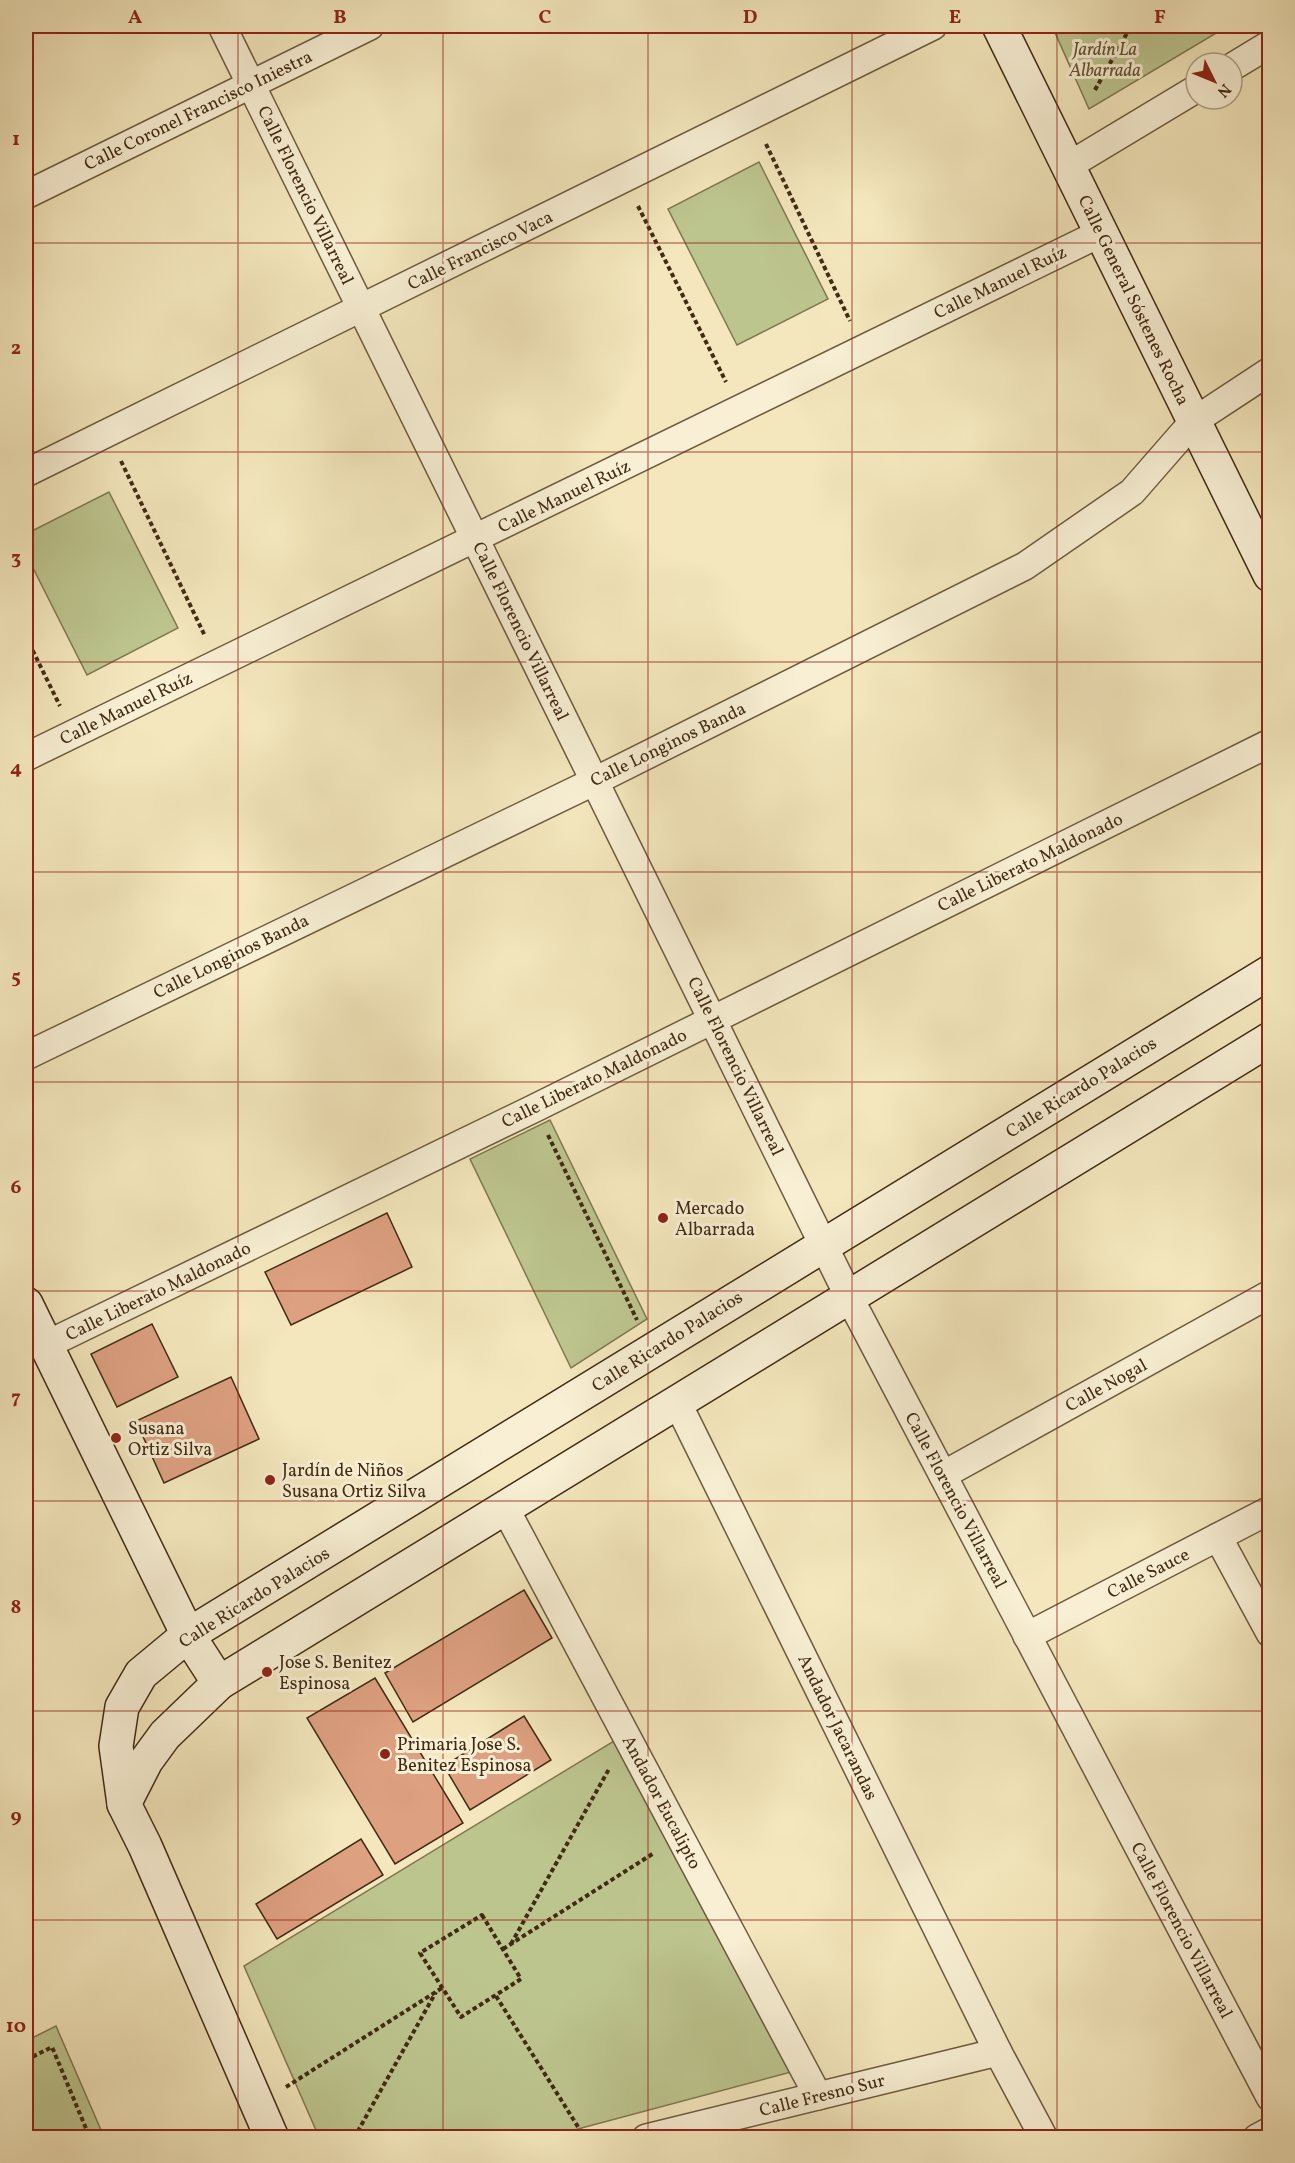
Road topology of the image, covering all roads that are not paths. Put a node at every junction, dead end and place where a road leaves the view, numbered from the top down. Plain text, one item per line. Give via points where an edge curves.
1 (222, 26) edge
2 (370, 26) edge
3 (933, 26) edge
4 (999, 26) edge
5 (1269, 44) edge
6 (1244, 60) edge
7 (251, 84) junction
8 (1184, 96) edge
9 (1068, 166) junction
10 (26, 195) edge
11 (1101, 233) junction
12 (362, 308) junction
13 (1269, 371) edge
14 (1194, 421) junction
15 (26, 473) edge
16 (475, 539) junction
17 (1269, 575) edge
18 (1269, 743) edge
19 (26, 757) edge
20 (595, 781) junction
21 (1269, 972) edge
22 (713, 1020) junction
23 (1269, 1039) edge
24 (26, 1056) edge
25 (824, 1245) junction
26 (1269, 1294) edge
27 (849, 1297) junction
28 (26, 1304) edge
29 (46, 1345) junction
30 (677, 1402) junction
31 (943, 1475) junction
32 (505, 1508) junction
33 (1269, 1510) edge
34 (1218, 1537) junction
35 (1269, 1633) edge
36 (188, 1635) junction
37 (1027, 1636) junction
38 (219, 1683) junction
39 (124, 1804) junction
40 (999, 2052) junction
41 (818, 2096) junction
42 (1269, 2097) edge
43 (1269, 2131) edge
44 (272, 2138) edge
45 (646, 2138) edge
46 (1044, 2138) edge
47 (1257, 2138) edge

1 - 7 street, Calle Florencio Villarreal
2 - 7 street, Calle Coronel Francisco Iniestra
3 - 12 street, Calle Francisco Vaca
4 - 9 street, Calle General Sóstenes Rocha
5 - 6 street
7 - 10 street, Calle Coronel Francisco Iniestra
7 - 12 street, Calle Florencio Villarreal
8 - 9 street
9 - 11 street, Calle General Sóstenes Rocha
11 - 14 street, Calle General Sóstenes Rocha
11 - 16 street, Calle Manuel Ruíz
12 - 15 street, Calle Francisco Vaca
12 - 16 street, Calle Florencio Villarreal
13 - 14 street, Calle Longinos Banda
14 - 17 street, Calle General Sóstenes Rocha
14 - 20 street, Calle Longinos Banda via 1132,492 1025,566
16 - 19 street, Calle Manuel Ruíz
16 - 20 street, Calle Florencio Villarreal
18 - 22 street, Calle Liberato Maldonado
20 - 22 street, Calle Florencio Villarreal
20 - 24 street, Calle Longinos Banda
21 - 25 street, Calle Ricardo Palacios
22 - 25 street, Calle Florencio Villarreal
22 - 29 street, Calle Liberato Maldonado
23 - 27 street
25 - 27 street, Calle Florencio Villarreal
25 - 36 street, Calle Ricardo Palacios
26 - 31 street, Calle Nogal
27 - 30 street
27 - 31 street, Calle Florencio Villarreal
28 - 29 street
29 - 36 street
30 - 32 street
30 - 40 street, Andador Jacarandas
31 - 37 street, Calle Florencio Villarreal
32 - 38 street
32 - 41 street, Andador Eucalipto
33 - 34 street, Calle Sauce
34 - 35 street
34 - 37 street, Calle Sauce
36 - 38 street
36 - 39 street, Calle Ricardo Palacios via 141,1674 122,1707 116,1746
37 - 42 street, Calle Florencio Villarreal
38 - 39 street via 165,1735 146,1761
39 - 44 street, Calle Ricardo Palacios via 146,1846
40 - 41 street, Calle Fresno Sur
40 - 46 street, Andador Jacarandas
41 - 45 street, Calle Fresno Sur
43 - 47 street

